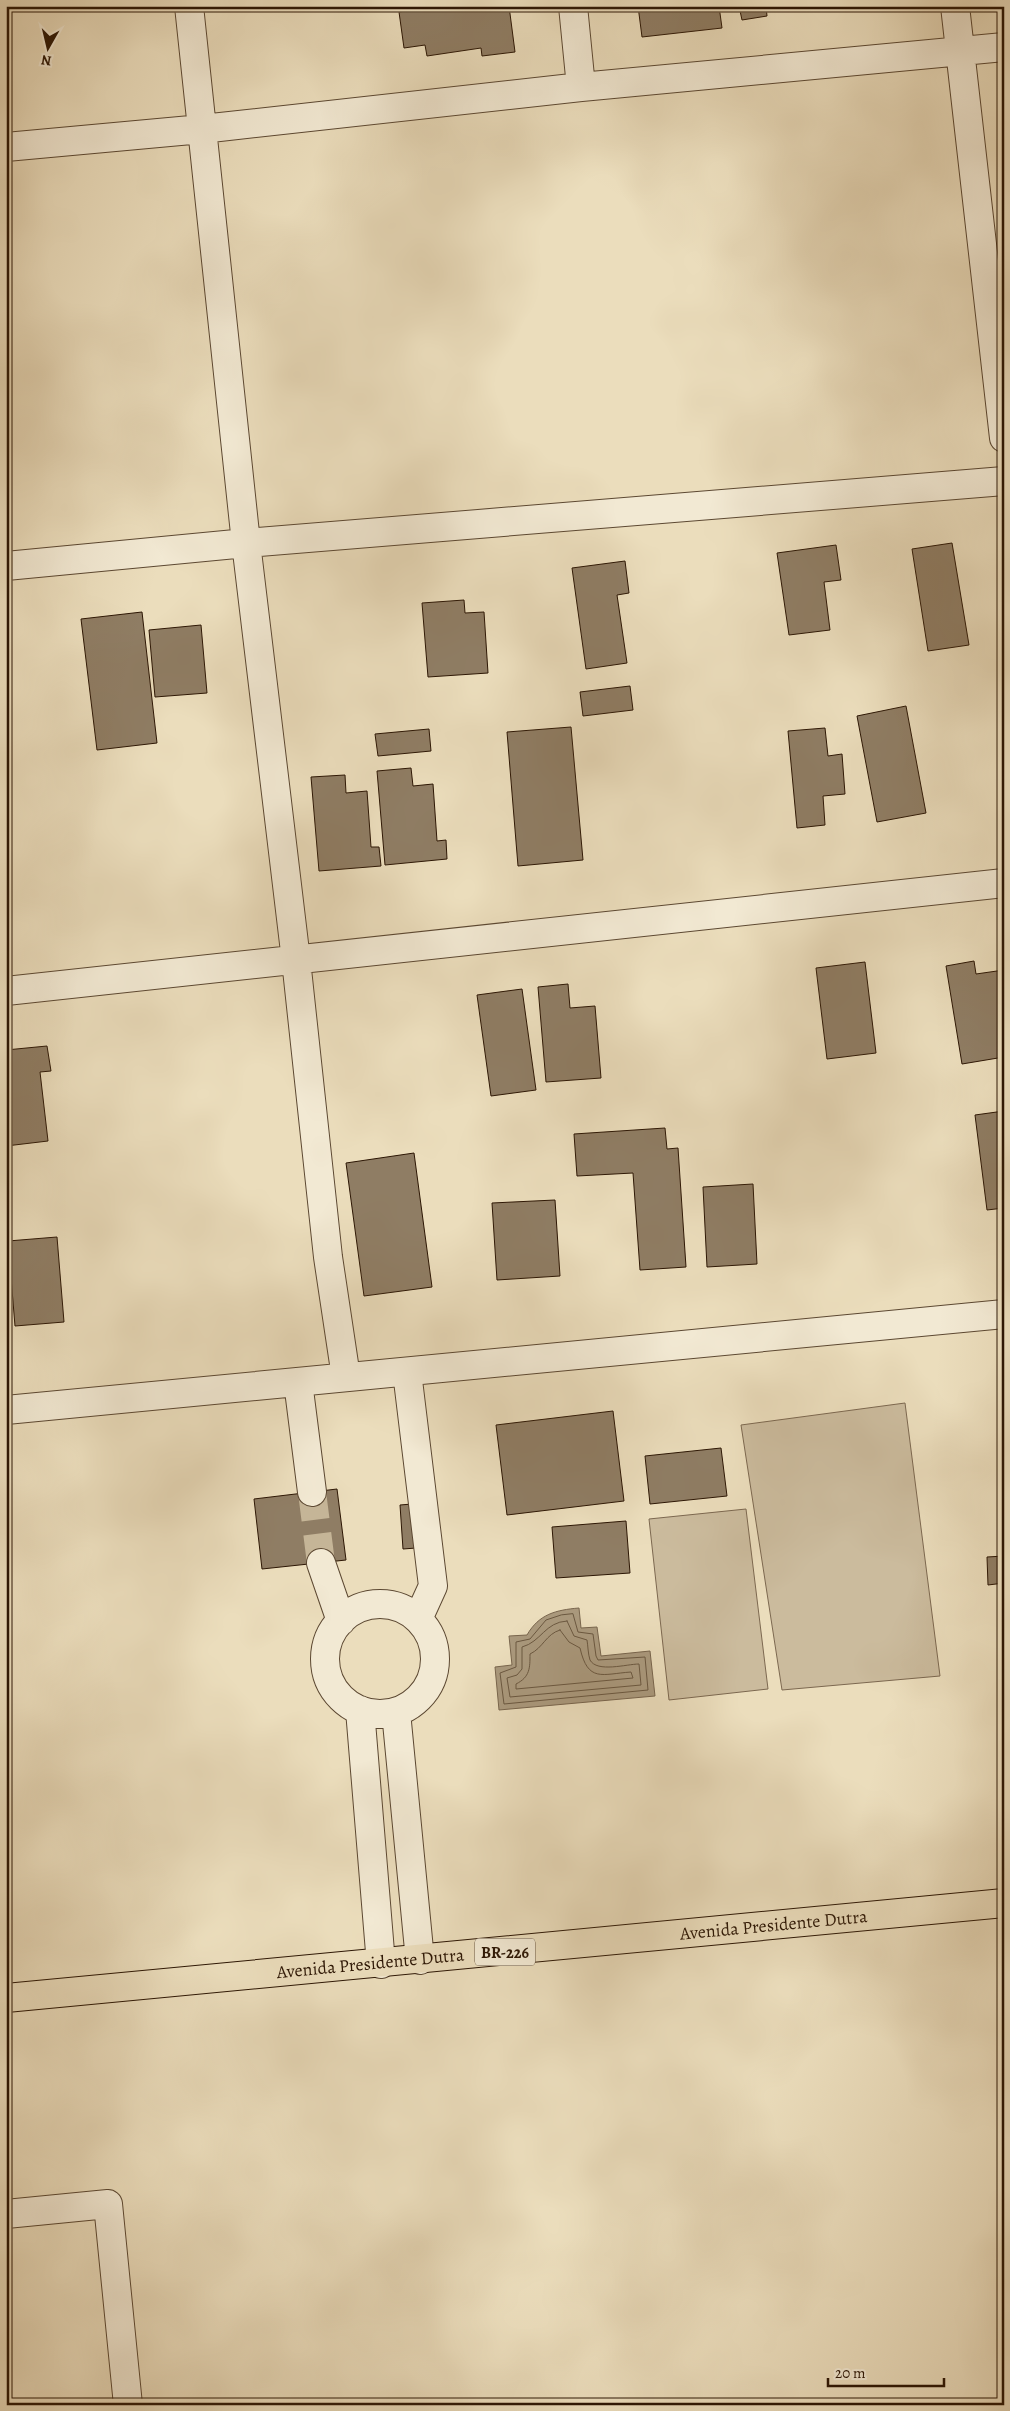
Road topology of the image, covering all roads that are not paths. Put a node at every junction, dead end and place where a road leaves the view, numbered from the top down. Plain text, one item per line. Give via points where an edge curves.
1 (189, 6) edge
2 (572, 6) edge
3 (955, 6) edge
4 (1004, 47) edge
5 (959, 52) junction
6 (581, 87) junction
7 (202, 129) junction
8 (6, 147) edge
9 (1004, 438) edge
10 (1004, 481) edge
11 (246, 542) junction
12 (6, 566) edge
13 (1004, 882) edge
14 (296, 960) junction
15 (6, 991) edge
16 (1004, 1314) edge
17 (407, 1372) junction
18 (346, 1377) junction
19 (298, 1382) junction
20 (6, 1410) edge
21 (312, 1492) tunnel mouth
22 (321, 1563) tunnel mouth
23 (418, 1619) junction
24 (342, 1620) junction
25 (360, 1710) junction
26 (396, 1712) junction
27 (1004, 1903) edge
28 (420, 1960) junction
29 (381, 1964) junction
30 (6, 1998) edge
31 (6, 2214) edge
32 (128, 2405) edge

1 - 7 street
2 - 6 street
3 - 5 street
4 - 5 street
5 - 6 street
5 - 9 street
6 - 7 street
7 - 8 street
7 - 11 street
10 - 11 street
11 - 12 street
11 - 14 street
13 - 14 street
14 - 15 street
14 - 18 street via 328,1257
16 - 17 street
17 - 18 street
17 - 23 street via 432,1586
18 - 19 street
19 - 20 street
19 - 21 street
22 - 24 street
23 - 24 street via 404,1609 372,1605 356,1610
23 - 26 street via 434,1646 432,1678 424,1693
24 - 25 street via 330,1635 325,1652 326,1670 344,1701
25 - 26 street via 378,1714
25 - 29 street
26 - 28 street
27 - 28 highway, Avenida Presidente Dutra / BR-226
28 - 29 highway, Avenida Presidente Dutra / BR-226
29 - 30 highway, Avenida Presidente Dutra / BR-226
31 - 32 street via 108,2204

